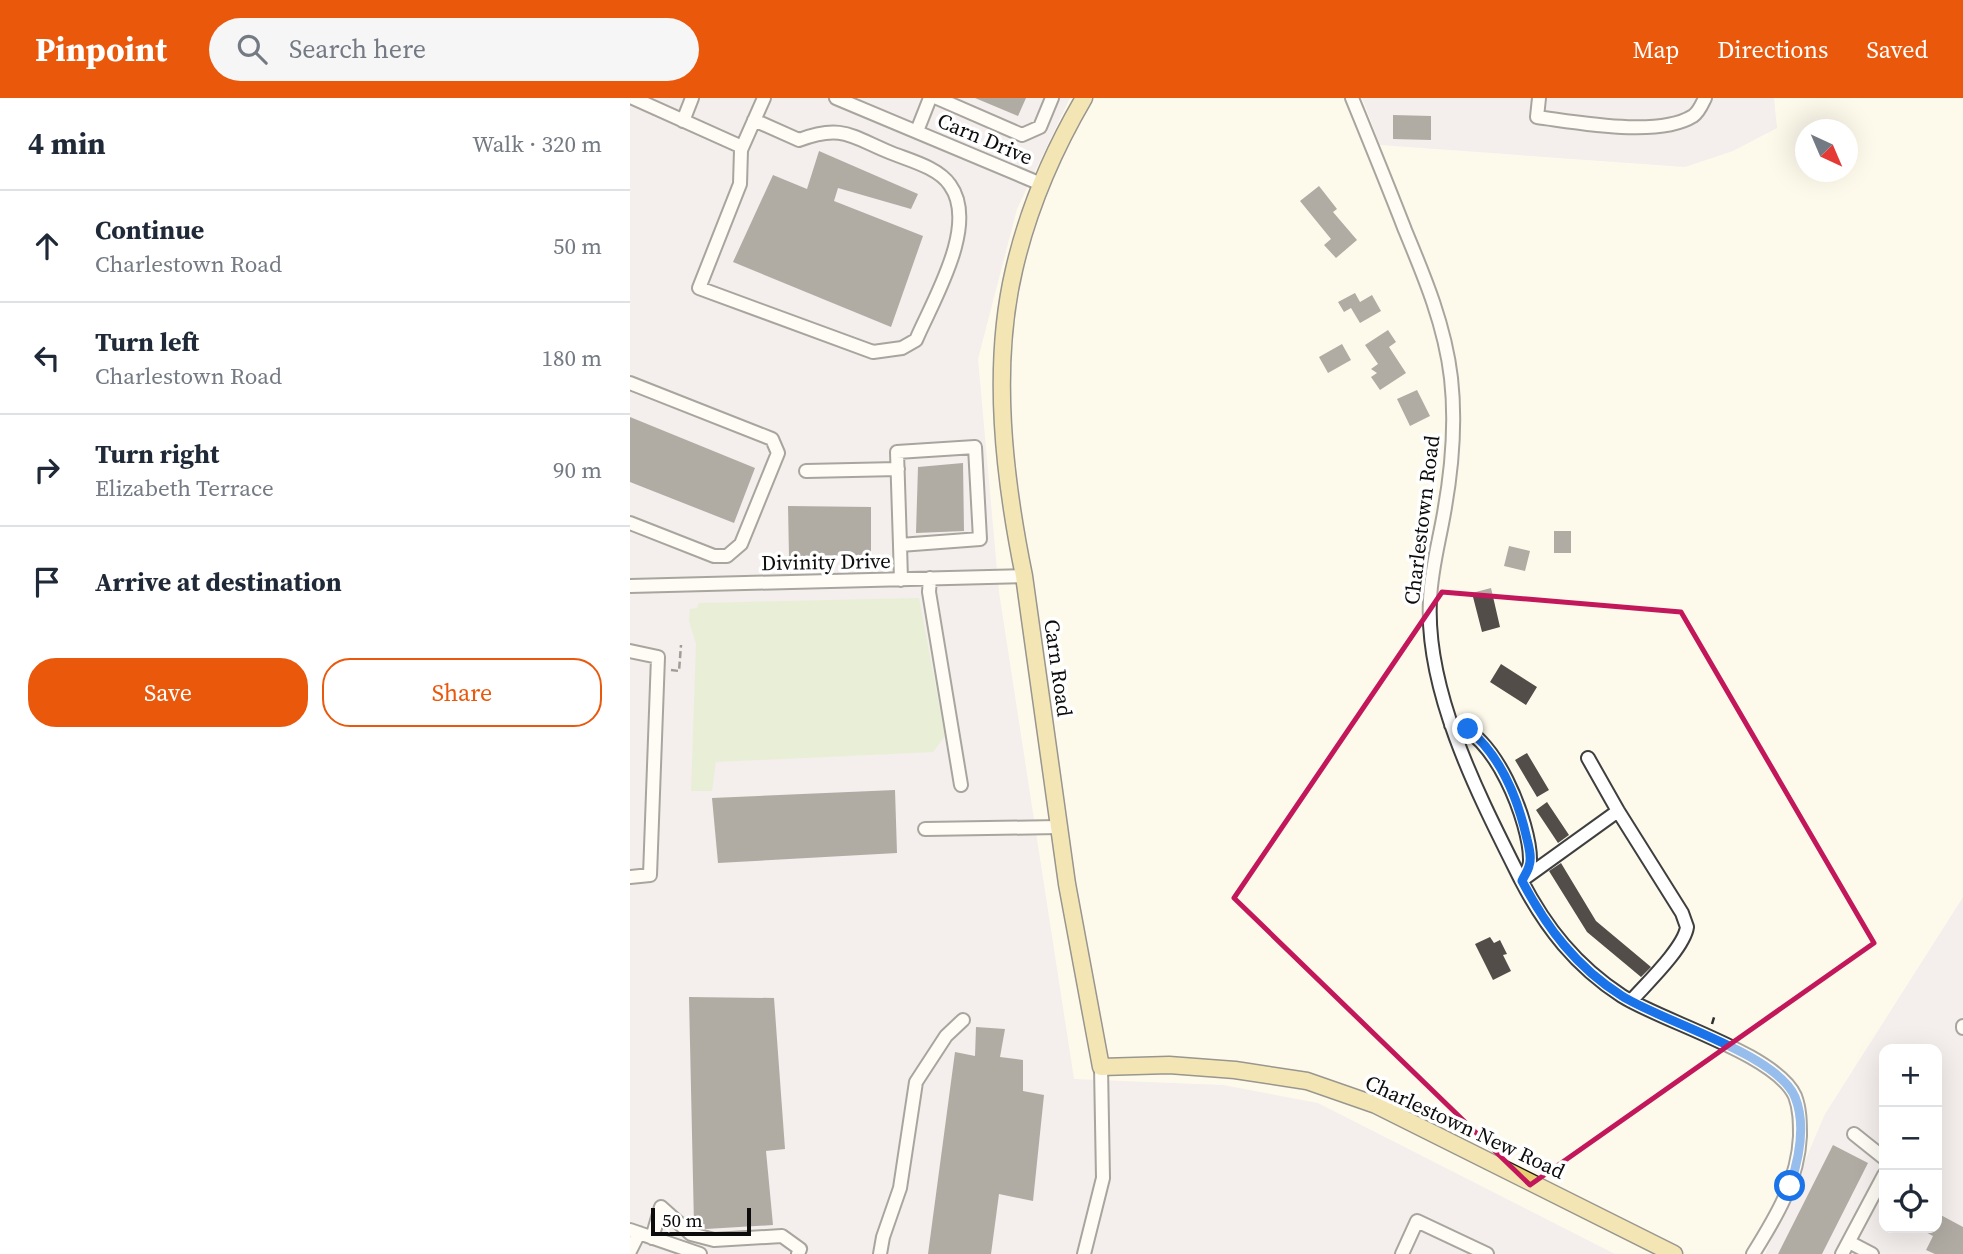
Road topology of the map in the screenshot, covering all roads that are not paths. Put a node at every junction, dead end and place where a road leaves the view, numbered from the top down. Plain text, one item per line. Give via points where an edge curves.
1 (633, 98) edge
2 (692, 98) edge
3 (764, 98) edge
4 (836, 98) edge
5 (930, 98) edge
6 (937, 98) edge
7 (1052, 98) edge
8 (1084, 98) edge
9 (1352, 98) edge
10 (1539, 98) edge
11 (1705, 98) edge
12 (754, 120) junction
13 (683, 121) junction
14 (917, 131) junction
15 (742, 147) junction
16 (1041, 184) junction
17 (630, 383) edge
18 (898, 469) junction
19 (806, 471) dead end
20 (630, 523) edge
21 (901, 545) junction
22 (1024, 576) junction
23 (930, 578) junction
24 (901, 579) junction
25 (630, 586) edge
26 (630, 651) edge
27 (1451, 725) junction
28 (1588, 758) dead end
29 (961, 785) dead end
30 (1618, 811) junction
31 (1059, 827) junction
32 (925, 829) dead end
33 (630, 877) edge
34 (1522, 881) junction
35 (1631, 1001) junction
36 (963, 1020) dead end
37 (1101, 1067) junction
38 (1854, 1134) dead end
39 (1879, 1154) edge
40 (1879, 1185) edge
41 (640, 1234) edge
42 (1849, 1242) junction
43 (630, 1251) edge
44 (700, 1254) edge
45 (798, 1254) edge
46 (880, 1254) edge
47 (1084, 1254) edge
48 (1402, 1254) edge
49 (1487, 1254) edge
50 (1674, 1254) edge
51 (1752, 1254) edge
52 (1842, 1254) edge
53 (1872, 1254) edge

1 - 13 street
2 - 13 street
3 - 12 street
4 - 14 street, Carn Drive
5 - 14 street
6 - 7 street via 1022,135 1040,127
8 - 16 main road, Carn Road
9 - 27 street, Charlestown Road via 1430,290 1448,355 1452,443 1429,603 1436,664
10 - 11 street via 1537,117 1634,127 1682,121 1695,115
12 - 15 street
12 - 15 street via 799,140 839,131 935,172 951,185 961,213 957,245 916,340 902,348 873,352 699,288 740,184
13 - 15 street
14 - 16 street, Carn Drive
16 - 22 main road, Carn Road via 1013,271 1006,314 1002,411
17 - 20 street via 772,439 778,453 741,544 727,556 714,556
18 - 19 street
18 - 21 street
18 - 21 street via 897,452 975,447 980,539
21 - 24 street
22 - 23 street, Divinity Drive
22 - 31 main road, Carn Road
23 - 24 street, Divinity Drive
23 - 29 street
24 - 25 street, Divinity Drive
26 - 33 street via 658,657 650,875
27 - 34 street, Charlestown Road
27 - 34 street via 1461,726 1481,741 1518,804 1530,862
28 - 30 street
30 - 34 street
30 - 35 street via 1687,927 1670,956
31 - 32 street
31 - 37 main road, Carn Road
34 - 35 street, Charlestown Road via 1568,952 1593,976
35 - 51 street, Charlestown Road via 1763,1064 1784,1080 1795,1097 1800,1133 1795,1172 1784,1202
36 - 46 street via 916,1082 901,1188
37 - 47 street, Carn Road via 1103,1178
37 - 50 main road, Charlestown New Road via 1182,1066 1307,1081 1376,1104
38 - 39 street
40 - 42 street
41 - 43 street
41 - 44 street
41 - 45 street via 661,1207 691,1234 714,1240 782,1236 800,1249
42 - 52 street
42 - 53 street
48 - 49 street via 1416,1221

